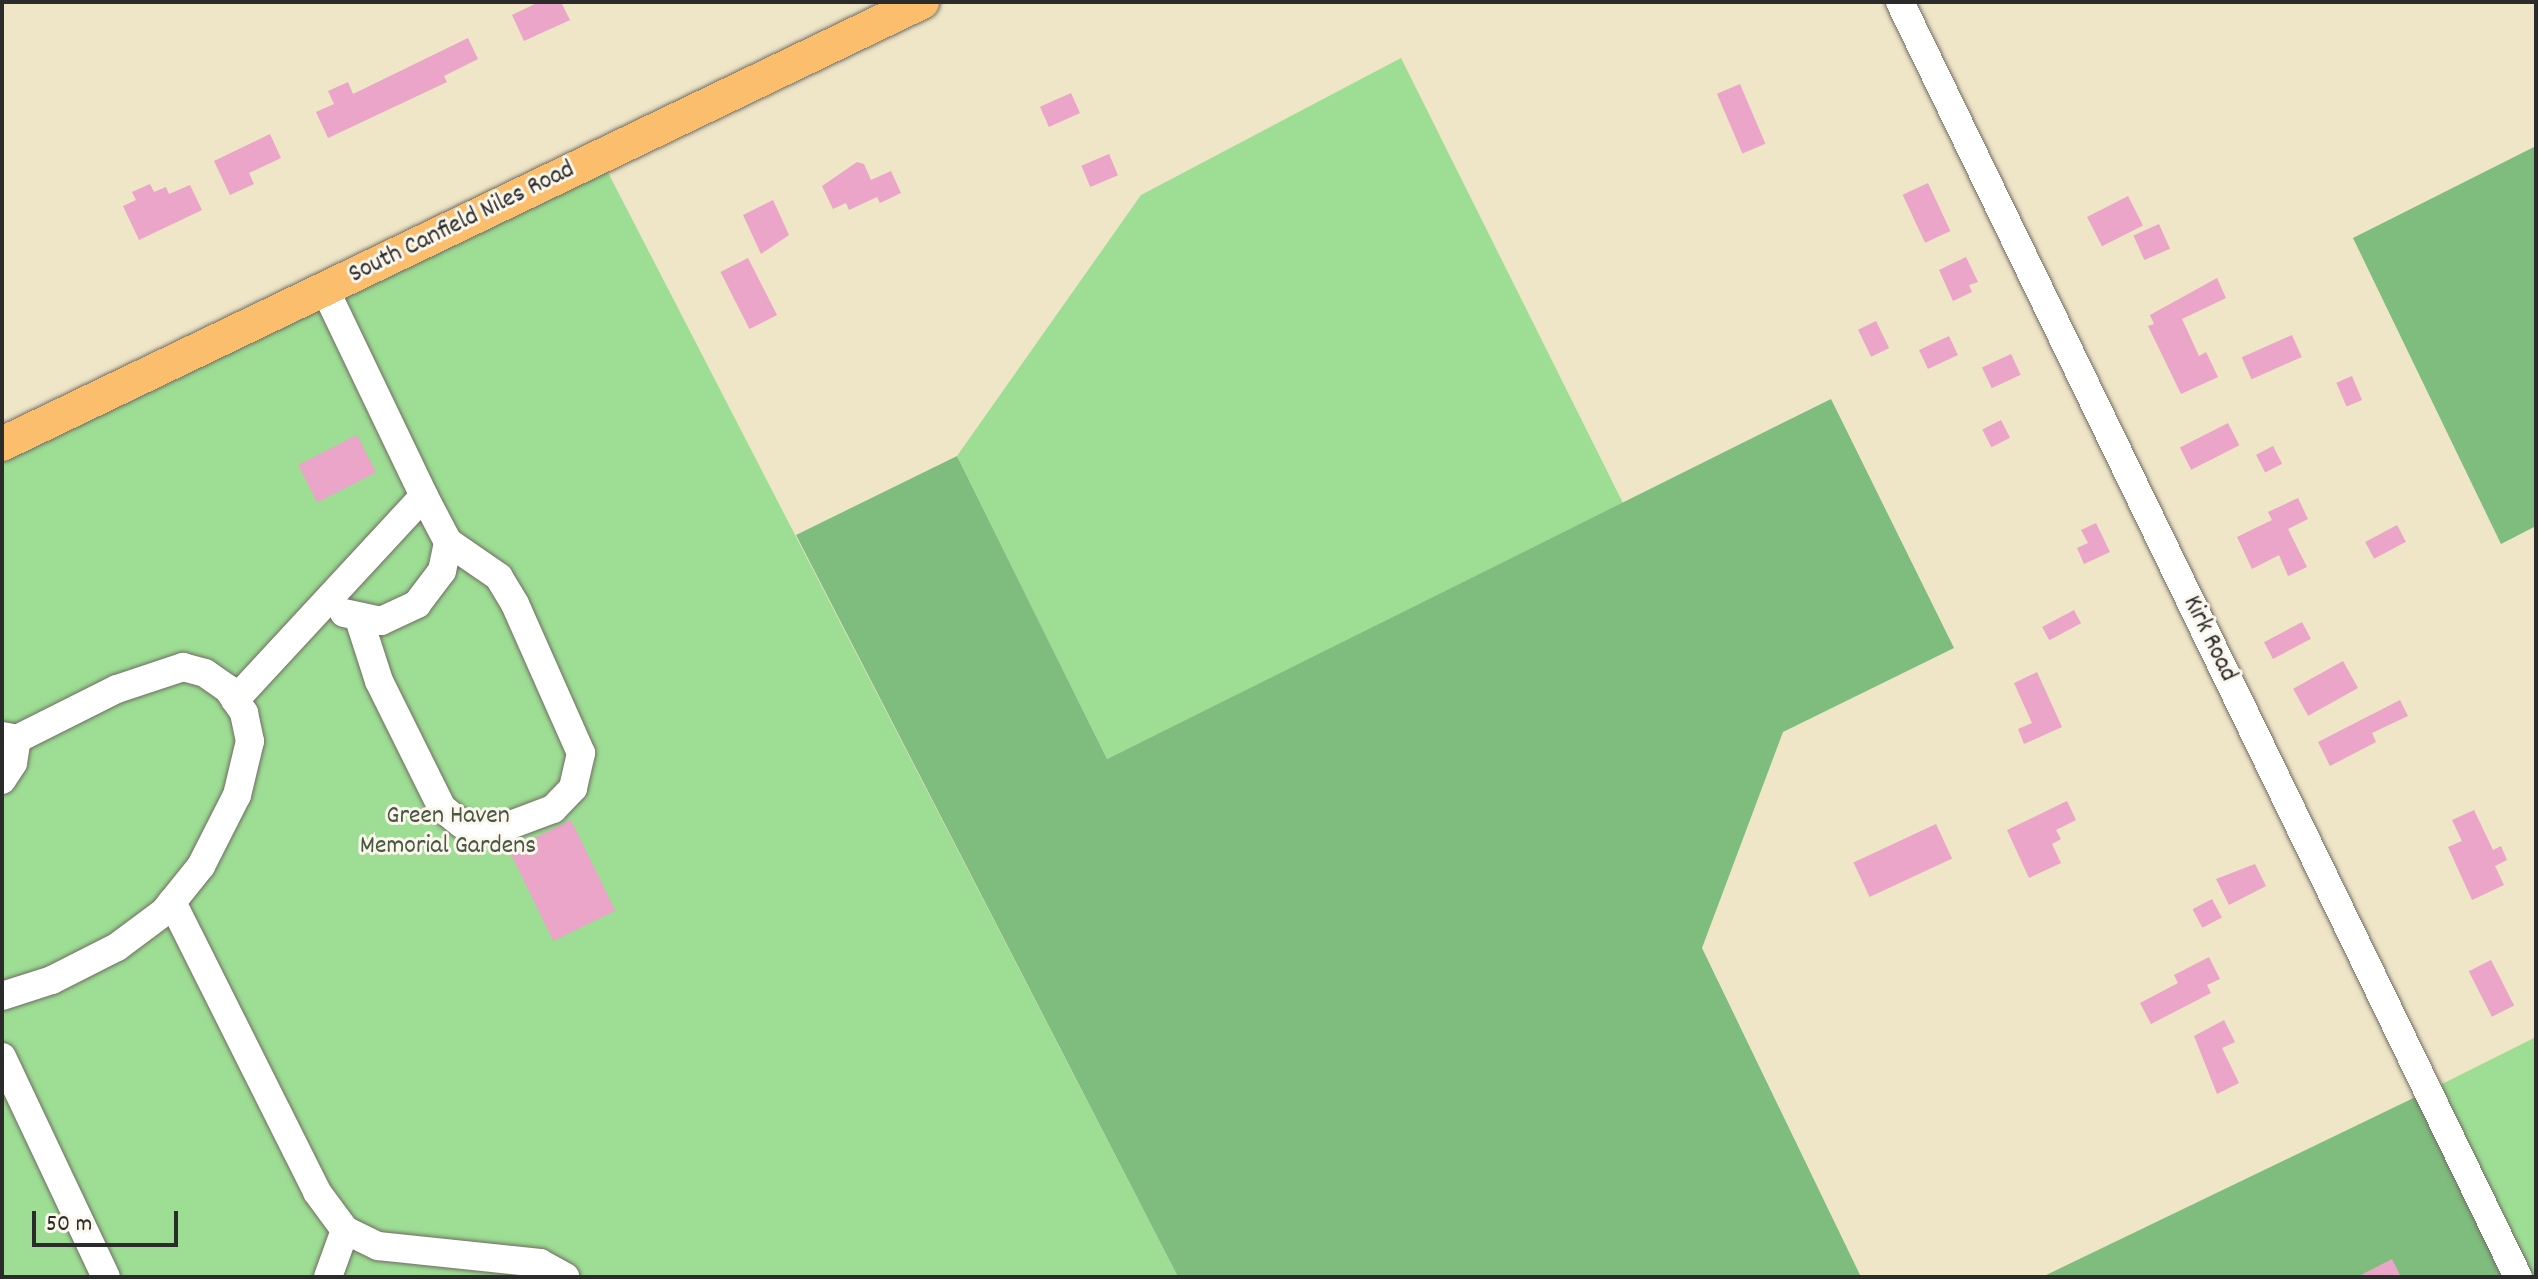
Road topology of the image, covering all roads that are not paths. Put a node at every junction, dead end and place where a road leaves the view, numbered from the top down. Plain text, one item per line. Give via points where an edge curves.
1 (922, 2) edge
2 (1900, 2) edge
3 (325, 289) junction
4 (2, 444) edge
5 (424, 496) junction
6 (448, 542) junction
7 (321, 603) junction
8 (359, 619) junction
9 (235, 700) junction
10 (10, 738) edge
11 (2, 780) edge
12 (172, 902) junction
13 (2, 996) edge
14 (2, 1057) edge
15 (345, 1230) junction
16 (106, 1277) edge
17 (328, 1277) edge
18 (565, 1277) edge
19 (2518, 1277) edge

1 - 3 main road, South Canfield Niles Road
2 - 19 street, Kirk Road
3 - 4 main road, South Canfield Niles Road
3 - 5 street
5 - 6 street
5 - 7 street
6 - 8 street via 442,571 417,604 381,621
6 - 8 street via 499,577 562,701 581,753 573,788 553,809 497,830 462,824 442,808 379,681
7 - 8 street
7 - 9 street
9 - 10 street via 205,673 183,667 117,689
9 - 12 street via 250,741 237,795 201,866
10 - 11 street via 13,763
12 - 13 street via 117,947 52,980
12 - 15 street via 317,1192
14 - 16 street
15 - 17 street
15 - 18 street via 378,1246 540,1263

